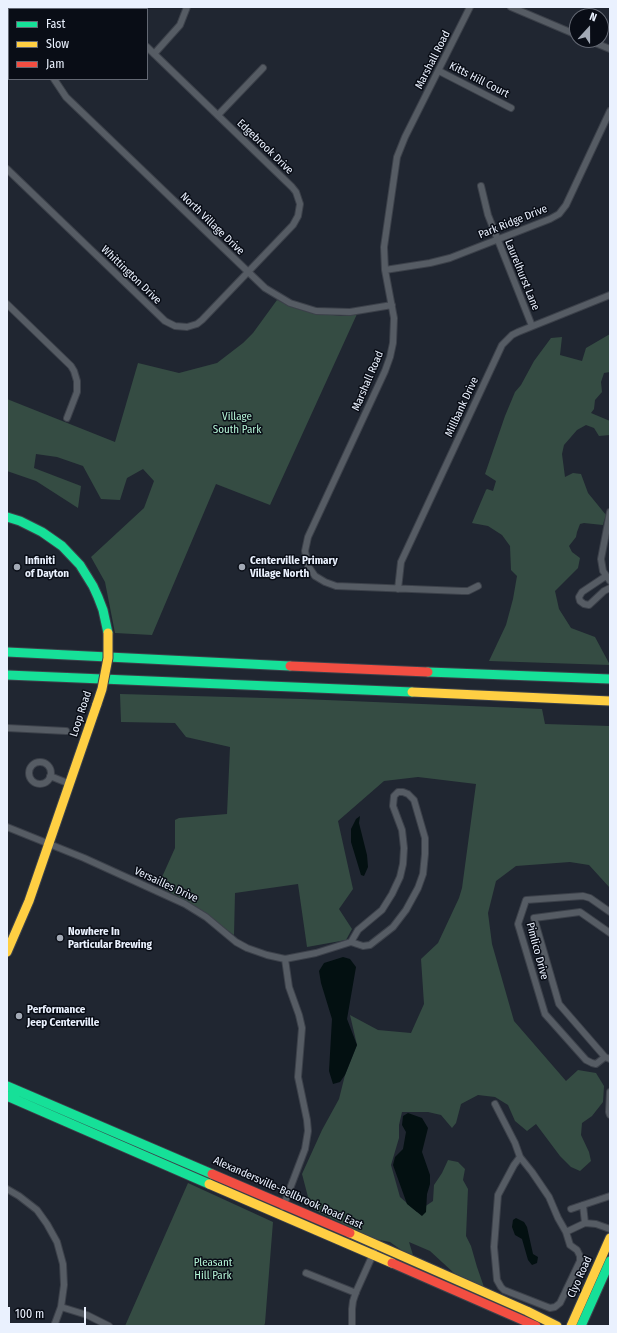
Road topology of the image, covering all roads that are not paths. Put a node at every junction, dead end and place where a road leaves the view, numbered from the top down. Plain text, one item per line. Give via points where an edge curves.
1 (187, 7) edge
2 (470, 7) edge
3 (511, 7) edge
4 (569, 32) edge
5 (148, 48) edge
6 (154, 54) junction
7 (263, 68) dead end
8 (438, 71) junction
9 (55, 80) edge
10 (511, 108) dead end
11 (610, 111) edge
12 (218, 115) junction
13 (7, 169) edge
14 (481, 186) dead end
15 (497, 240) junction
16 (385, 270) junction
17 (248, 273) junction
18 (610, 295) edge
19 (7, 304) edge
20 (392, 305) junction
21 (532, 326) junction
22 (67, 418) dead end
23 (610, 512) edge
24 (7, 517) edge
25 (608, 579) edge
26 (478, 586) dead end
27 (398, 588) junction
28 (610, 588) edge
29 (7, 652) edge
30 (7, 674) edge
31 (610, 679) edge
32 (610, 701) edge
33 (7, 728) edge
34 (66, 731) dead end
35 (50, 776) dead end
36 (70, 784) junction
37 (7, 827) edge
38 (49, 845) junction
39 (610, 912) edge
40 (610, 933) edge
41 (351, 942) junction
42 (7, 952) edge
43 (286, 959) junction
44 (607, 1058) edge
45 (7, 1086) edge
46 (610, 1094) edge
47 (7, 1096) edge
48 (495, 1104) dead end
49 (610, 1115) edge
50 (109, 1134) junction
51 (520, 1157) junction
52 (197, 1167) junction
53 (193, 1176) junction
54 (7, 1189) edge
55 (610, 1196) edge
56 (284, 1204) junction
57 (583, 1205) junction
58 (571, 1209) dead end
59 (280, 1214) junction
60 (585, 1223) junction
61 (610, 1229) edge
62 (566, 1232) junction
63 (610, 1238) edge
64 (377, 1245) junction
65 (373, 1256) junction
66 (610, 1261) edge
67 (306, 1273) dead end
68 (464, 1283) junction
69 (356, 1293) junction
70 (460, 1293) junction
71 (61, 1307) junction
72 (54, 1326) edge
73 (109, 1326) edge
74 (352, 1326) edge
75 (536, 1326) edge
76 (557, 1326) edge
77 (571, 1326) edge
78 (581, 1326) edge

1 - 6 street via 180,25
2 - 8 street, Marshall Road
3 - 4 street
5 - 6 street, Edgebrook Drive
6 - 12 street, Edgebrook Drive
7 - 12 street
8 - 10 street, Kitts Hill Court
8 - 16 street, Marshall Road via 397,157 385,237
9 - 17 street, North Village Drive via 66,97
11 - 15 street, Park Ridge Drive via 563,210 550,219
12 - 17 street, Edgebrook Drive via 292,187 300,204 293,225
13 - 17 street, Whittington Drive via 170,324 180,327 197,324
14 - 15 street, Laurelhurst Lane
15 - 16 street, Park Ridge Drive via 440,261
15 - 21 street, Laurelhurst Lane
16 - 20 street, Marshall Road
17 - 20 street, North Village Drive via 277,296 316,311 350,312
18 - 21 street, Millbank Drive
19 - 22 street via 74,371 77,392
20 - 27 street, Marshall Road via 393,343 385,371 308,537 305,551 311,571 324,582 336,586
21 - 27 street, Millbank Drive via 512,335 500,350 401,562
23 - 25 street via 601,559
24 - 36 main road, Loop Road, bridge via 42,532 62,546 80,565 94,586 103,610 108,633 108,658 102,689
25 - 28 street via 582,592 580,601 589,605
26 - 27 street, Marshall Road via 468,591
29 - 31 main road
30 - 32 main road
33 - 34 street
35 - 36 street
36 - 38 main road, Loop Road
37 - 38 street, Versailles Drive
38 - 42 main road, Loop Road
38 - 43 street, Versailles Drive via 84,858 185,904 247,948
39 - 44 street, Pimlico Drive via 583,896 526,900 518,924 545,1014 586,1060 596,1064
40 - 44 street, Pimlico Drive via 580,912 534,918 559,1004
41 - 41 street via 358,930 382,910 400,877 404,848 402,830 393,806 394,796 398,792 403,792 414,800 425,838 423,874 406,910 393,927 370,945 363,946
41 - 43 street
43 - 56 street via 288,982 302,1028 298,1077 308,1131 305,1149
45 - 50 main road, Alexandersville-Bellbrook Road East
46 - 49 street
47 - 50 main road, Alexandersville-Bellbrook Road East
48 - 51 street
50 - 52 main road, Alexandersville-Bellbrook Road East
50 - 53 main road, Alexandersville-Bellbrook Road East
51 - 62 street via 549,1198
51 - 62 street via 498,1195 494,1247 497,1280 501,1287 550,1308 560,1303 580,1261 580,1256 570,1245
52 - 53 main road
52 - 56 main road, Alexandersville-Bellbrook Road East
53 - 59 main road, Alexandersville-Bellbrook Road East
54 - 71 street via 37,1210 54,1236 64,1274
55 - 57 street
56 - 59 street
56 - 64 main road, Alexandersville-Bellbrook Road East
57 - 58 street
57 - 60 street
59 - 65 main road, Alexandersville-Bellbrook Road East
60 - 61 street
60 - 62 street
63 - 77 main road, Clyo Road
64 - 65 street
64 - 68 main road, Alexandersville-Bellbrook Road East
65 - 69 street
65 - 70 main road, Alexandersville-Bellbrook Road East
66 - 78 main road, Clyo Road
67 - 69 street
68 - 70 main road
68 - 76 main road, Alexandersville-Bellbrook Road East
69 - 74 street via 352,1309
70 - 75 main road, Alexandersville-Bellbrook Road East
71 - 72 street
71 - 73 street via 87,1315

